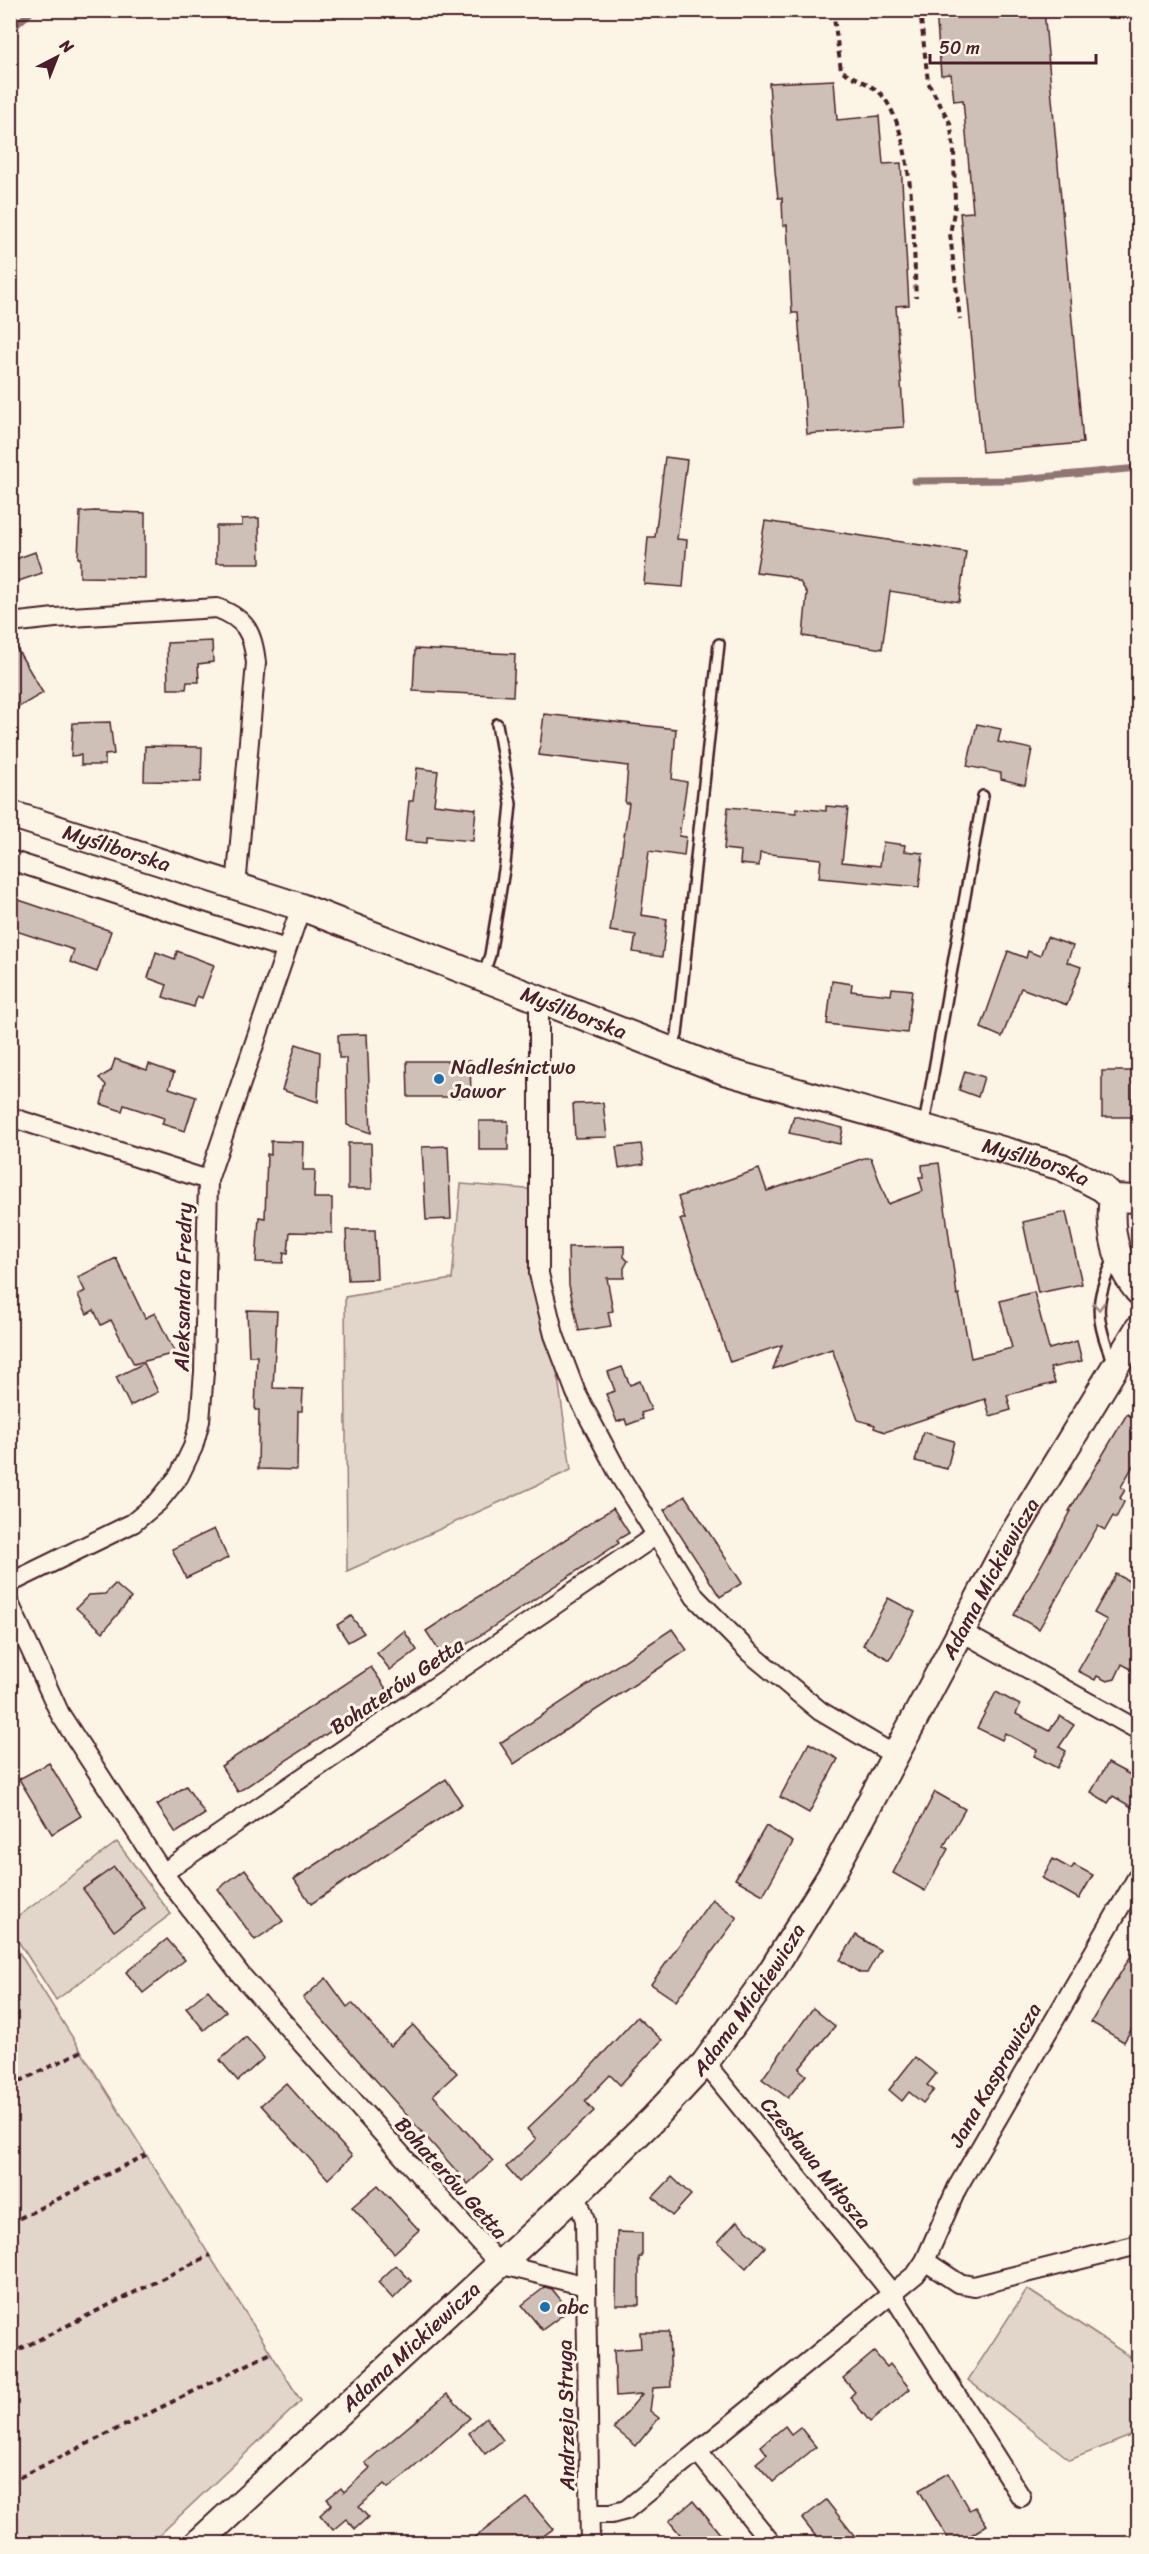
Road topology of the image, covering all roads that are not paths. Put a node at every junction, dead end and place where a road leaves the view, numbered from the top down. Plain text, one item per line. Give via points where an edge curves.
1 (10, 623) edge
2 (718, 644) dead end
3 (497, 724) dead end
4 (983, 796) dead end
5 (10, 813) edge
6 (10, 860) edge
7 (236, 886) junction
8 (300, 908) junction
9 (286, 949) junction
10 (482, 978) junction
11 (539, 1000) junction
12 (669, 1050) junction
13 (10, 1117) edge
14 (923, 1128) junction
15 (208, 1180) junction
16 (1113, 1198) junction
17 (1138, 1199) edge
18 (1117, 1252) junction
19 (1138, 1291) edge
20 (1138, 1329) edge
21 (1114, 1366) junction
22 (655, 1536) junction
23 (10, 1583) edge
24 (10, 1605) edge
25 (960, 1631) junction
26 (1138, 1730) edge
27 (896, 1756) junction
28 (163, 1873) junction
29 (1138, 1876) edge
30 (705, 2062) junction
31 (576, 2193) junction
32 (1138, 2245) edge
33 (925, 2261) junction
34 (499, 2264) junction
35 (586, 2286) junction
36 (891, 2292) junction
37 (698, 2452) junction
38 (1021, 2497) dead end
39 (590, 2514) junction
40 (586, 2540) edge
41 (197, 2544) edge
42 (772, 2544) edge

1 - 7 street via 216,608 232,614 244,625 254,640 256,663
2 - 12 lane via 676,1035
3 - 10 lane via 511,804 490,955
4 - 14 lane
5 - 7 main road, Myśliborska
6 - 9 street, Myśliborska
7 - 8 main road, Myśliborska
8 - 9 street, Aleksandra Fredry
8 - 10 main road, Myśliborska
9 - 15 street, Aleksandra Fredry
10 - 11 main road, Myśliborska
11 - 12 main road, Myśliborska
11 - 22 street via 539,1274 554,1335 576,1393
12 - 14 main road, Myśliborska via 724,1071
13 - 15 street
14 - 16 main road, Myśliborska via 1062,1167
15 - 23 street, Aleksandra Fredry via 200,1421 179,1476 158,1502 133,1523
16 - 17 main road, Myśliborska
16 - 18 main road via 1110,1214
18 - 19 main road
18 -> 21 lane via 1100,1288 1098,1304
20 - 21 main road, Adama Mickiewicza
21 - 25 main road, Adama Mickiewicza via 1017,1526
22 - 27 street via 695,1597 749,1652 820,1711
22 - 28 street, Bohaterów Getta
24 - 28 street, Bohaterów Getta via 60,1714
25 - 26 street
25 - 27 main road, Adama Mickiewicza
27 - 30 main road, Adama Mickiewicza via 833,1872 783,1952
28 - 34 street, Bohaterów Getta via 240,1974
29 - 33 street, Jana Kasprowicza via 957,2188
30 - 31 main road, Adama Mickiewicza
30 - 36 street, Czesława Miłosza
31 - 34 main road, Adama Mickiewicza
31 - 35 street, Andrzeja Struga via 585,2220
32 - 33 street via 974,2286 958,2283
33 - 36 street, Jana Kasprowicza via 916,2274
34 - 35 street
34 - 41 main road, Adama Mickiewicza
35 - 39 street, Andrzeja Struga
36 - 37 street
36 - 38 street, Czesława Miłosza
37 - 39 street via 626,2510
37 - 42 street
39 - 40 street, Andrzeja Struga

